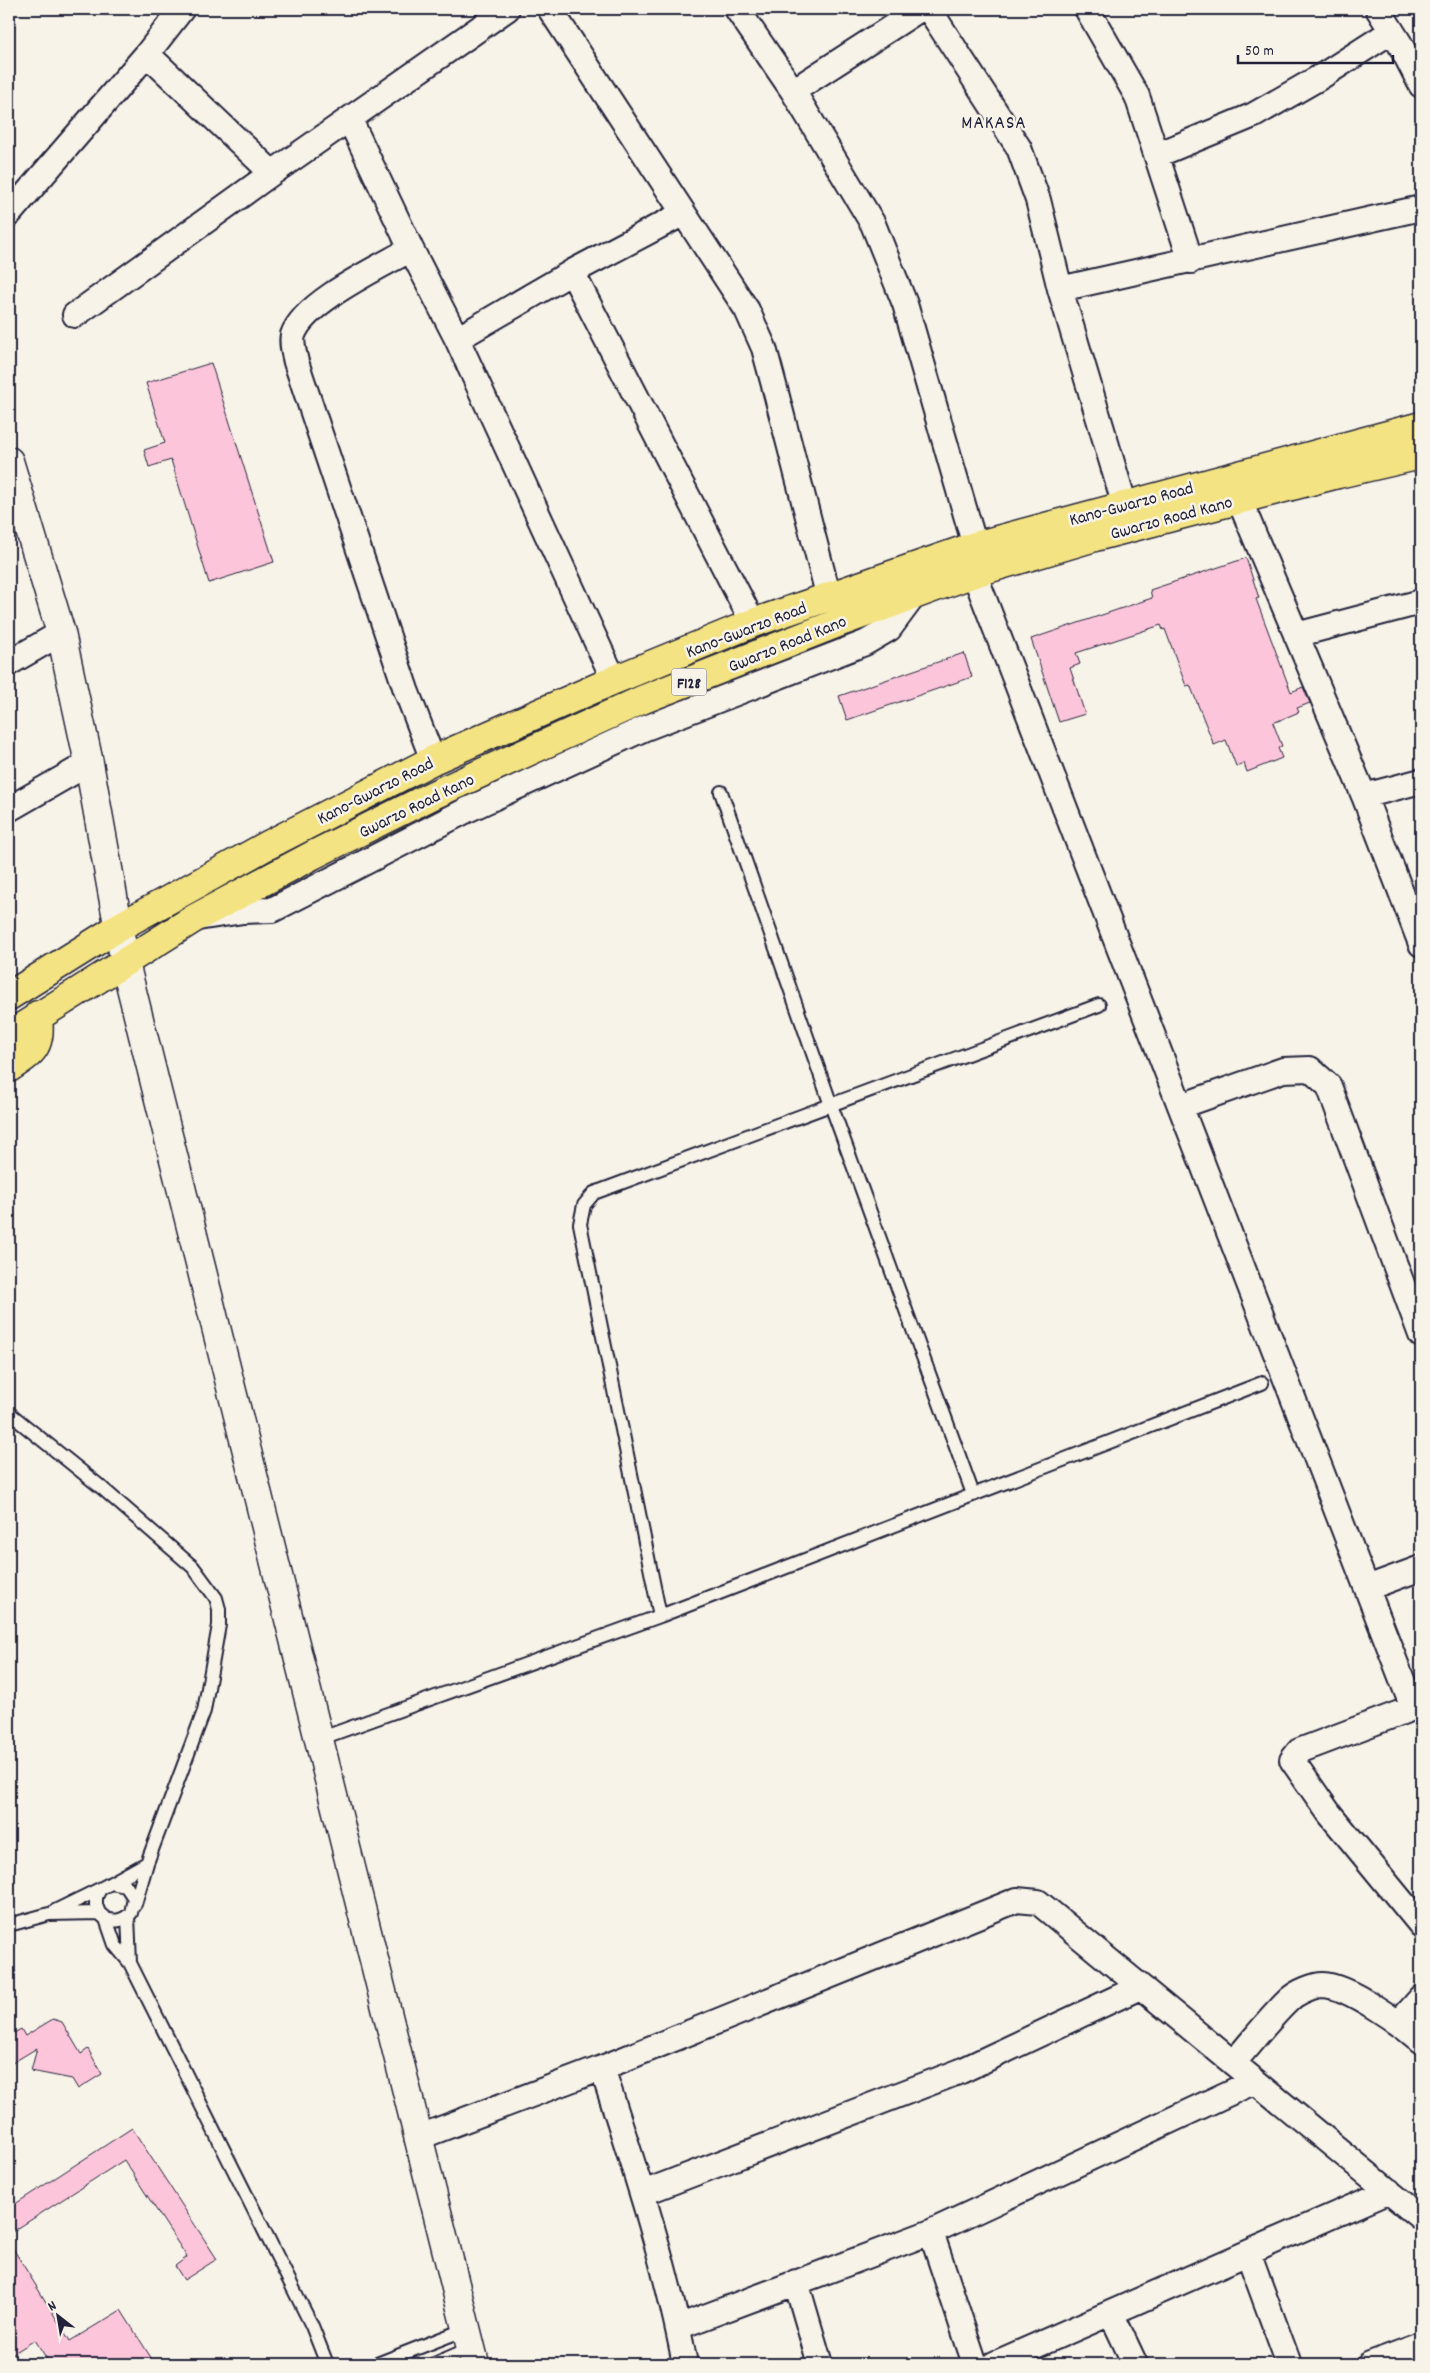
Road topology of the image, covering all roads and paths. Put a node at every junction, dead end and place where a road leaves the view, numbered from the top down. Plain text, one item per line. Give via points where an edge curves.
1 (182, 9) edge
2 (507, 9) edge
3 (550, 9) edge
4 (737, 9) edge
5 (920, 9) edge
6 (929, 9) edge
7 (1086, 9) edge
8 (1378, 9) edge
9 (1392, 31) junction
10 (147, 54) junction
11 (1421, 85) edge
12 (793, 91) junction
13 (350, 120) junction
14 (1157, 155) junction
15 (272, 173) junction
16 (1421, 208) edge
17 (9, 214) edge
18 (682, 214) junction
19 (410, 249) junction
20 (1191, 261) junction
21 (572, 272) junction
22 (1060, 289) junction
23 (76, 316) dead end
24 (457, 339) junction
25 (1421, 426) edge
26 (1421, 455) edge
27 (9, 461) edge
28 (1239, 499) junction
29 (1125, 506) junction
30 (974, 546) junction
31 (974, 573) junction
32 (829, 598) junction
33 (1421, 602) edge
34 (753, 623) junction
35 (62, 633) junction
36 (1296, 635) junction
37 (9, 663) edge
38 (614, 680) junction
39 (433, 760) junction
40 (89, 763) junction
41 (1421, 780) edge
42 (721, 792) dead end
43 (1364, 796) junction
44 (9, 809) edge
45 (119, 927) junction
46 (1421, 944) edge
47 (124, 963) junction
48 (9, 996) edge
49 (1098, 1005) dead end
50 (38, 1015) junction
51 (9, 1035) edge
52 (9, 1068) edge
53 (831, 1105) junction
54 (1181, 1106) junction
55 (1421, 1335) edge
56 (1262, 1383) dead end
57 (9, 1413) edge
58 (973, 1494) junction
59 (1421, 1568) edge
60 (1367, 1588) junction
61 (660, 1616) junction
62 (1419, 1707) edge
63 (319, 1739) junction
64 (147, 1863) junction
65 (106, 1886) junction
66 (131, 1911) junction
67 (49, 1914) junction
68 (102, 1916) junction
69 (9, 1925) edge
70 (1421, 1925) edge
71 (130, 1963) junction
72 (1140, 1987) junction
73 (1421, 1998) edge
74 (1399, 2023) junction
75 (1421, 2041) edge
76 (1233, 2063) junction
77 (602, 2068) junction
78 (1255, 2081) junction
79 (418, 2138) junction
80 (1389, 2192) junction
81 (643, 2193) junction
82 (1421, 2218) edge
83 (931, 2232) junction
84 (1248, 2253) junction
85 (796, 2282) junction
86 (1111, 2313) junction
87 (678, 2327) junction
88 (1421, 2345) edge
89 (470, 2347) edge
90 (327, 2364) edge
91 (377, 2364) edge
92 (434, 2364) edge
93 (685, 2364) edge
94 (820, 2364) edge
95 (975, 2364) edge
96 (994, 2364) edge
97 (1135, 2364) edge
98 (1289, 2364) edge
99 (1370, 2364) edge

1 - 10 street
2 - 13 street
3 - 18 street
4 - 12 street
5 - 12 street
6 - 22 street via 1019,148 1038,200
7 - 14 street via 1138,96
8 - 9 street
9 - 11 street
9 - 14 street via 1254,115
10 - 15 street
10 - 17 street
12 - 30 street via 873,224 901,295
13 - 15 street
13 - 19 street
14 - 20 street
15 - 23 street
16 - 20 street via 1314,230
18 - 21 street
18 - 32 street via 747,310 764,348
19 - 24 street
19 - 39 street via 320,302 298,324 292,337 296,362 406,690
20 - 22 street
21 - 24 street
21 - 34 street
22 - 29 street
24 - 38 street
25 - 29 main road, Kano-Gwarzo Road / F128
26 - 28 main road, Gwarzo Road Kano / F128
27 - 35 street
28 - 31 main road, Gwarzo Road Kano / F128
28 - 36 street
29 - 30 main road, Kano-Gwarzo Road / F128
30 - 32 main road, Kano-Gwarzo Road / F128
31 - 47 main road, Gwarzo Road Kano / F128 via 644,699 545,743 407,808 195,918
31 - 54 street
32 - 34 main road, Kano-Gwarzo Road / F128
33 - 36 street
34 - 38 main road, Kano-Gwarzo Road / F128
35 - 37 street
35 - 40 street
36 - 43 street
38 - 39 main road, Kano-Gwarzo Road / F128
39 - 45 main road, Kano-Gwarzo Road / F128
40 - 44 street
40 - 45 street
41 - 43 street
42 - 53 lane
43 - 46 street
45 - 47 street
45 - 48 main road, Kano-Gwarzo Road / F128
47 - 50 main road, Gwarzo Road Kano / F128
47 - 63 street
49 - 53 lane
50 - 51 main road, Gwarzo Road Kano / F128
50 - 52 main road via 40,1033 36,1048
53 - 58 lane
53 - 61 lane via 594,1193 584,1205 580,1224
54 - 55 street via 1283,1070 1310,1069 1329,1086
54 - 60 street
56 - 58 lane
57 - 64 lane via 193,1567 216,1598 220,1609 204,1711
58 - 61 lane
59 - 60 street
60 - 62 street
61 - 63 lane
62 - 70 street via 1299,1751 1292,1760 1329,1813
63 - 79 street
64 - 65 lane
64 - 66 lane
65 - 66 lane via 126,1886 131,1891
65 - 67 lane
65 - 68 lane via 96,1896 96,1905
66 - 68 lane via 113,1921
66 - 71 lane
67 - 68 lane
67 - 69 lane
68 - 71 lane via 114,1945
71 - 90 lane via 312,2326
72 - 76 street
72 - 77 street via 1038,1902 1017,1900
72 - 81 street via 962,2071
73 - 74 street
74 - 75 street
74 - 76 street via 1339,1988 1322,1985 1292,1997
76 - 78 street
77 - 79 street
77 - 81 street
78 - 80 street
78 - 83 street
79 - 89 street
80 - 82 street
80 - 84 street
81 - 87 street
83 - 85 street
83 - 95 street
84 - 86 street
84 - 98 street
85 - 87 street
85 - 94 street
86 - 96 street
86 - 97 street
87 - 93 street
88 - 99 street
89 - 91 lane
89 - 92 lane

